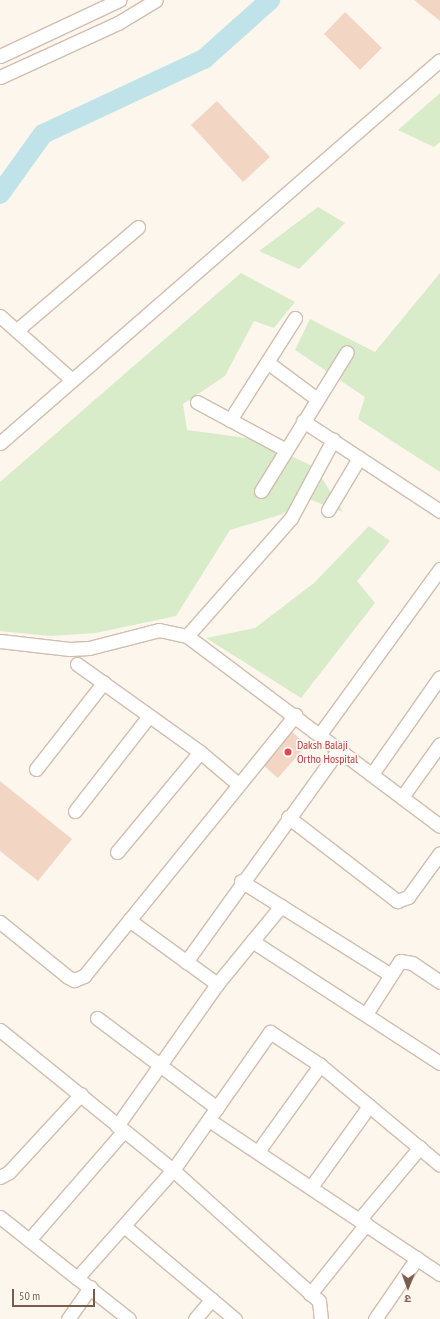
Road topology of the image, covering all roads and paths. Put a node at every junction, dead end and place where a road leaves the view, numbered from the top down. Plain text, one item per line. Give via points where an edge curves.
1 (119, 0) edge
2 (156, 0) edge
3 (0, 56) edge
4 (440, 60) edge
5 (0, 77) edge
6 (138, 227) dead end
7 (0, 316) edge
8 (295, 318) dead end
9 (17, 330) junction
10 (347, 352) dead end
11 (267, 362) junction
12 (72, 380) junction
13 (317, 399) junction
14 (197, 402) dead end
15 (230, 420) junction
16 (303, 421) junction
17 (333, 440) junction
18 (0, 443) edge
19 (286, 450) junction
20 (359, 458) junction
21 (261, 492) dead end
22 (328, 510) dead end
23 (440, 511) edge
24 (440, 569) edge
25 (187, 636) junction
26 (0, 641) edge
27 (77, 664) dead end
28 (440, 677) edge
29 (104, 682) junction
30 (294, 715) junction
31 (149, 716) junction
32 (320, 734) junction
33 (440, 744) edge
34 (339, 749) junction
35 (200, 752) junction
36 (36, 769) dead end
37 (372, 774) junction
38 (238, 784) junction
39 (402, 798) junction
40 (75, 811) dead end
41 (288, 817) junction
42 (439, 823) edge
43 (117, 852) dead end
44 (440, 853) edge
45 (241, 881) junction
46 (281, 906) junction
47 (129, 920) junction
48 (0, 922) edge
49 (252, 941) junction
50 (186, 962) junction
51 (389, 974) junction
52 (440, 982) edge
53 (217, 984) junction
54 (366, 1014) junction
55 (97, 1018) dead end
56 (1, 1031) edge
57 (440, 1063) edge
58 (160, 1064) junction
59 (320, 1065) junction
60 (81, 1094) junction
61 (369, 1106) junction
62 (217, 1108) junction
63 (209, 1120) junction
64 (120, 1129) junction
65 (420, 1147) junction
66 (259, 1150) junction
67 (440, 1165) edge
68 (173, 1170) junction
69 (0, 1177) edge
70 (311, 1187) junction
71 (0, 1217) edge
72 (363, 1222) junction
73 (124, 1226) junction
74 (29, 1240) junction
75 (417, 1258) junction
76 (440, 1274) edge
77 (78, 1278) junction
78 (90, 1287) junction
79 (310, 1294) junction
80 (212, 1299) junction
81 (68, 1319) edge
82 (129, 1319) edge
83 (195, 1319) edge
84 (235, 1319) edge
85 (321, 1319) edge
86 (375, 1319) edge

1 - 3 street
2 - 5 street via 118,23
4 - 12 street
6 - 9 street
7 - 9 street
8 - 11 street
9 - 12 street
10 - 13 street
11 - 13 street
11 - 15 street
12 - 18 street
13 - 16 street
14 - 15 street
15 - 19 street
16 - 17 street
16 - 19 street
17 - 20 street
17 - 25 street via 291,518
19 - 21 street
20 - 22 street
20 - 23 street
24 - 32 street
25 - 26 street via 159,630 89,648 70,649
25 - 30 street
27 - 29 street
28 - 37 street
29 - 31 street
29 - 36 street
30 - 32 street
30 - 38 street
31 - 35 street
31 - 40 street
32 - 34 street
33 - 39 street
34 - 37 street
34 - 41 street
35 - 38 street
35 - 43 street
37 - 39 street
38 - 47 street
39 - 42 street
41 - 44 street via 397,901 408,897
41 - 45 street
45 - 46 street
45 - 50 street
46 - 49 street
46 - 51 street
47 - 48 street via 84,976 74,980
47 - 50 street
49 - 53 street
49 - 54 street
50 - 53 street
51 - 52 street via 400,961 406,960
51 - 54 street
53 - 58 street
54 - 57 street
55 - 58 street
56 - 60 street
58 - 62 street
58 - 64 street
59 - 61 street
59 - 62 street via 270,1032
59 - 66 street
60 - 64 street
60 - 69 street via 9,1172
61 - 65 street
61 - 70 street
62 - 63 street
63 - 66 street
63 - 68 street
64 - 68 street
64 - 74 street
65 - 67 street
65 - 72 street
66 - 70 street
68 - 73 street
68 - 79 street
70 - 72 street
71 - 74 street
72 - 75 street
72 - 79 street
73 - 77 street
73 - 80 street
74 - 77 street
75 - 76 street
75 - 86 street
77 - 78 street
78 - 81 street
78 - 82 street
79 - 85 street via 322,1309
80 - 83 street
80 - 84 street

